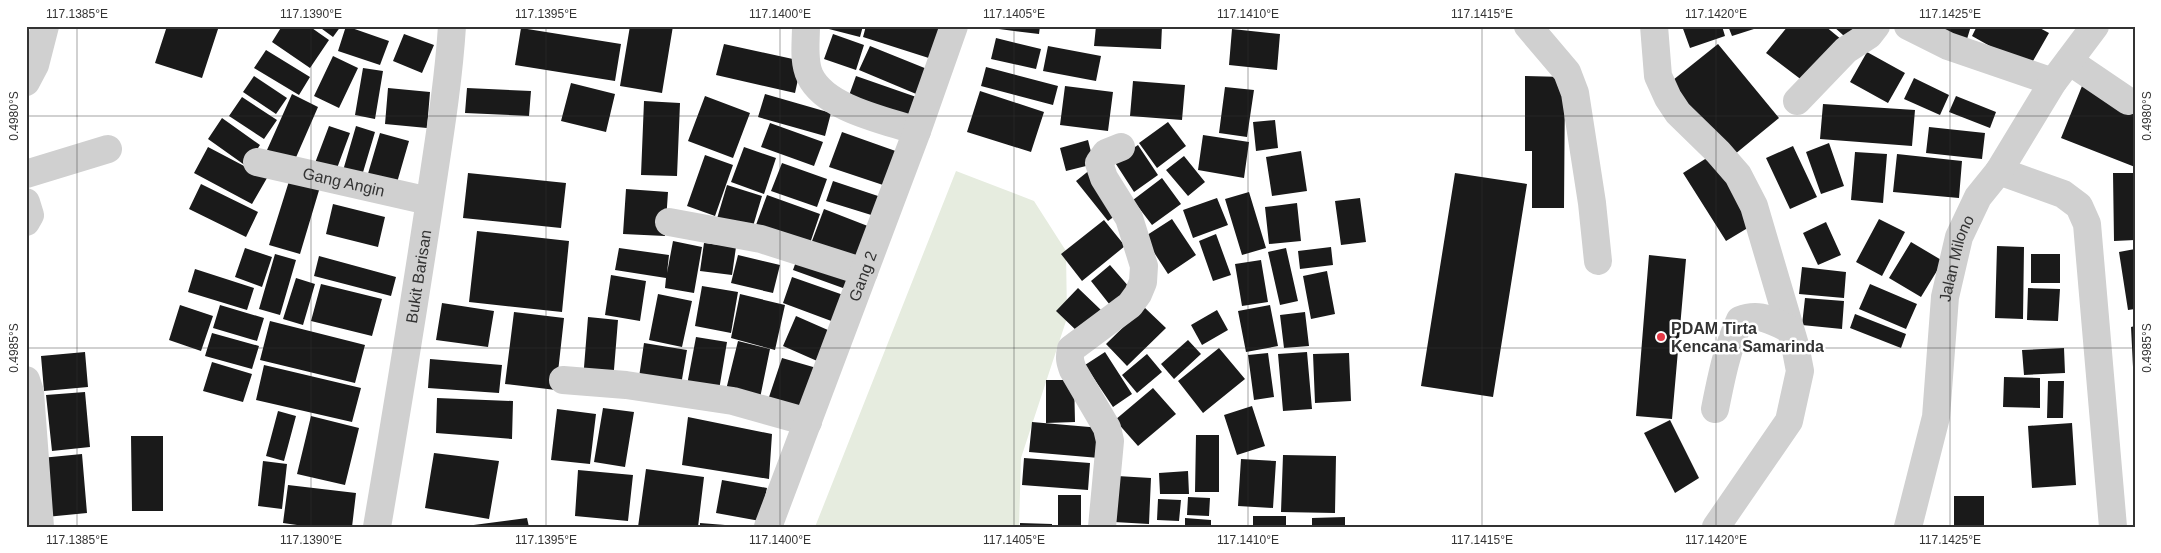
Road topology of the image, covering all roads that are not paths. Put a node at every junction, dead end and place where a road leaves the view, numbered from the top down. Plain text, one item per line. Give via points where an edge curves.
1 (45, 26) edge
2 (452, 26) edge
3 (806, 26) edge
4 (954, 26) edge
5 (1528, 26) edge
6 (1654, 26) edge
7 (1876, 26) edge
8 (1908, 26) edge
9 (2095, 26) edge
10 (2069, 61) junction
11 (26, 82) edge
12 (2053, 82) junction
13 (1797, 100) dead end
14 (2128, 100) dead end
15 (917, 131) junction
16 (1121, 147) dead end
17 (108, 149) dead end
18 (257, 162) dead end
19 (1999, 171) junction
20 (26, 174) edge
21 (430, 200) junction
22 (26, 202) edge
23 (26, 222) edge
24 (669, 222) dead end
25 (1598, 262) dead end
26 (864, 272) junction
27 (1790, 329) junction
28 (26, 380) edge
29 (563, 380) dead end
30 (1715, 409) dead end
31 (808, 422) junction
32 (31, 486) edge
33 (40, 527) edge
34 (377, 527) edge
35 (768, 527) edge
36 (1102, 527) edge
37 (1716, 527) edge
38 (1908, 527) edge
39 (2113, 527) edge

1 - 11 street via 35,65
2 - 21 street, Bukit Barisan
3 - 15 street via 806,62 810,76 831,100
4 - 15 street, Gang 2
5 - 25 street via 1567,72 1575,93
6 - 27 street via 1658,76 1668,98 1678,113 1738,175 1754,206
7 - 13 street via 1869,35 1846,50
8 - 12 street via 1948,46
9 - 10 street, Jalan Milono
10 - 12 street, Jalan Milono
10 - 14 street
12 - 19 street, Jalan Milono
15 - 26 street, Gang 2
16 - 36 street via 1106,153 1100,163 1104,178 1130,218 1144,266 1143,282 1130,305 1071,349 1070,356 1073,370 1108,428 1110,442
17 - 20 street
18 - 21 street, Gang Angin
19 - 38 street, Jalan Milono via 1978,197 1959,237 1945,297 1936,417
19 - 39 street via 2063,194 2079,206 2086,224
21 - 34 street, Bukit Barisan
22 - 23 street via 30,215
24 - 26 street via 761,239
26 - 31 street, Gang 2
27 - 30 street via 1764,317 1752,315 1740,320 1734,332
27 - 37 street via 1800,371 1789,422
28 - 32 street via 30,392
29 - 31 street via 626,385 733,402
31 - 35 street, Gang 2
32 - 33 street

